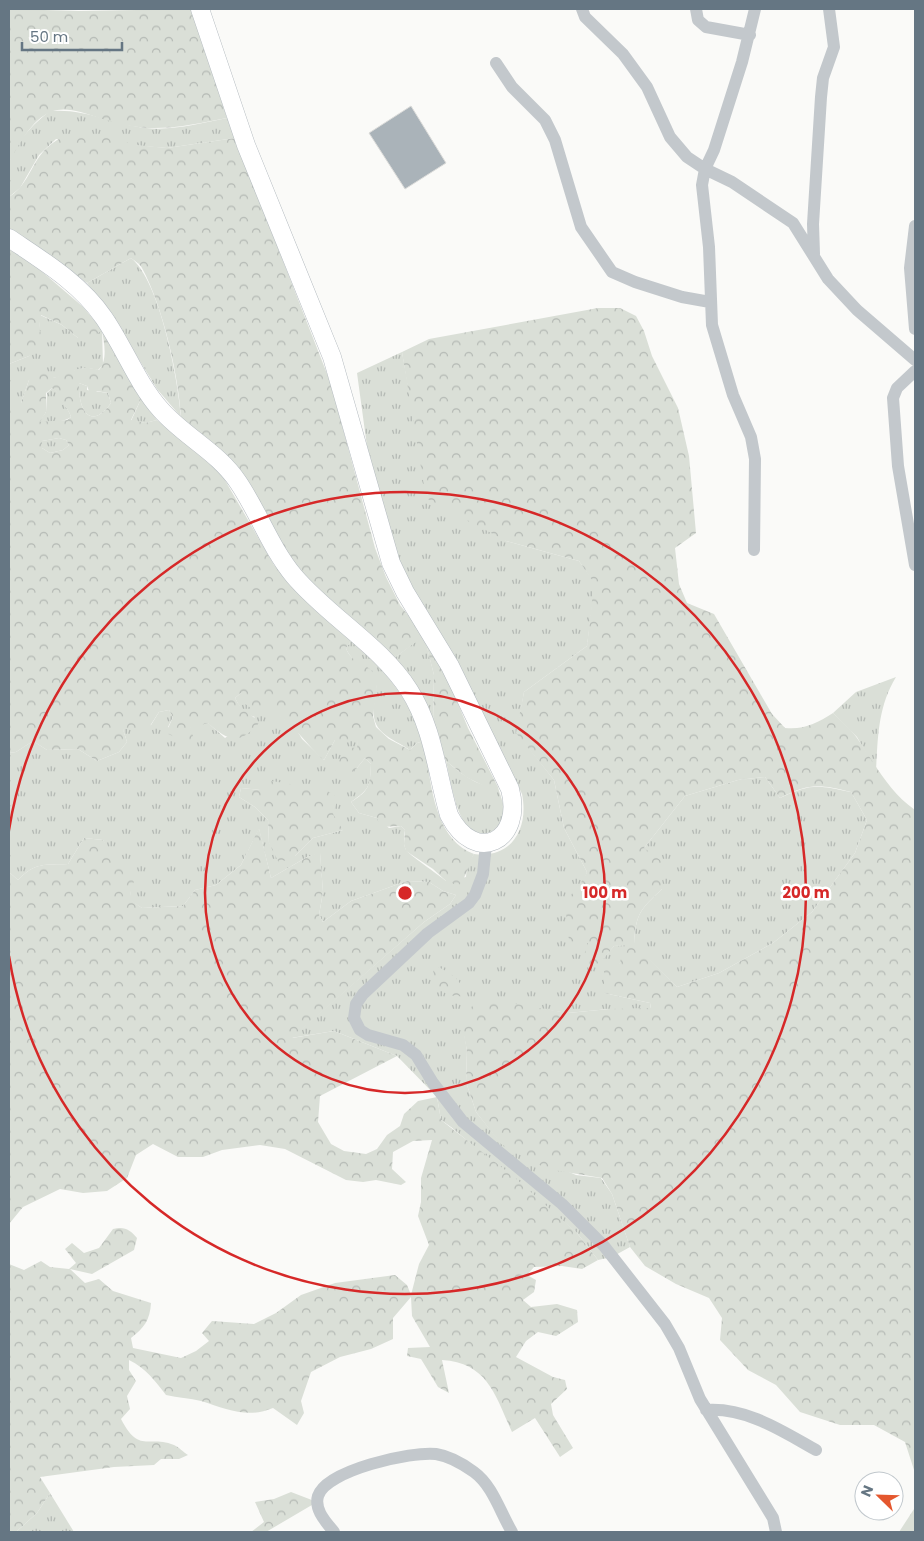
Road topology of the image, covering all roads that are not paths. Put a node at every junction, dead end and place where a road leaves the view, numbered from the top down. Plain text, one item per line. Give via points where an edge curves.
1 (200, 9) edge
2 (582, 9) edge
3 (696, 9) edge
4 (755, 9) edge
5 (829, 9) edge
6 (750, 35) junction
7 (496, 63) dead end
8 (705, 169) junction
9 (915, 226) edge
10 (9, 238) edge
11 (814, 256) junction
12 (710, 302) junction
13 (915, 329) edge
14 (915, 360) edge
15 (915, 371) edge
16 (754, 550) dead end
17 (915, 565) edge
18 (486, 844) junction
19 (706, 1410) junction
20 (816, 1450) dead end
21 (334, 1532) edge
22 (512, 1532) edge
23 (776, 1532) edge

1 - 18 main road via 246,145 338,373 391,563 441,649 510,789 511,822 499,840
2 - 8 street via 585,17 623,54 647,87 670,137 687,157
3 - 6 street via 698,20 706,27
4 - 6 street
5 - 11 street via 834,47 823,78 821,97
6 - 8 street
7 - 12 street via 512,86 545,120 555,140 581,227 612,272 682,297
8 - 11 street via 732,182 789,219
8 - 12 street via 702,186 709,247
9 - 13 street via 910,268
10 - 18 main road via 63,276 89,299 118,339 140,381 160,409 217,458 238,482 280,559 324,608 399,675 423,717 453,822 464,837
11 - 14 street via 828,279 857,310
12 - 16 street via 718,351 755,459
15 - 17 street via 897,388 893,398 898,466
18 - 19 street via 483,874 475,894 363,994 354,1009 355,1022 364,1033 410,1049 463,1122 562,1204 604,1246 665,1324
19 - 20 street via 726,1409 749,1416
19 - 23 street via 773,1518
21 - 22 street via 318,1508 318,1496 325,1485 374,1464 426,1454 450,1458 475,1472 490,1490

